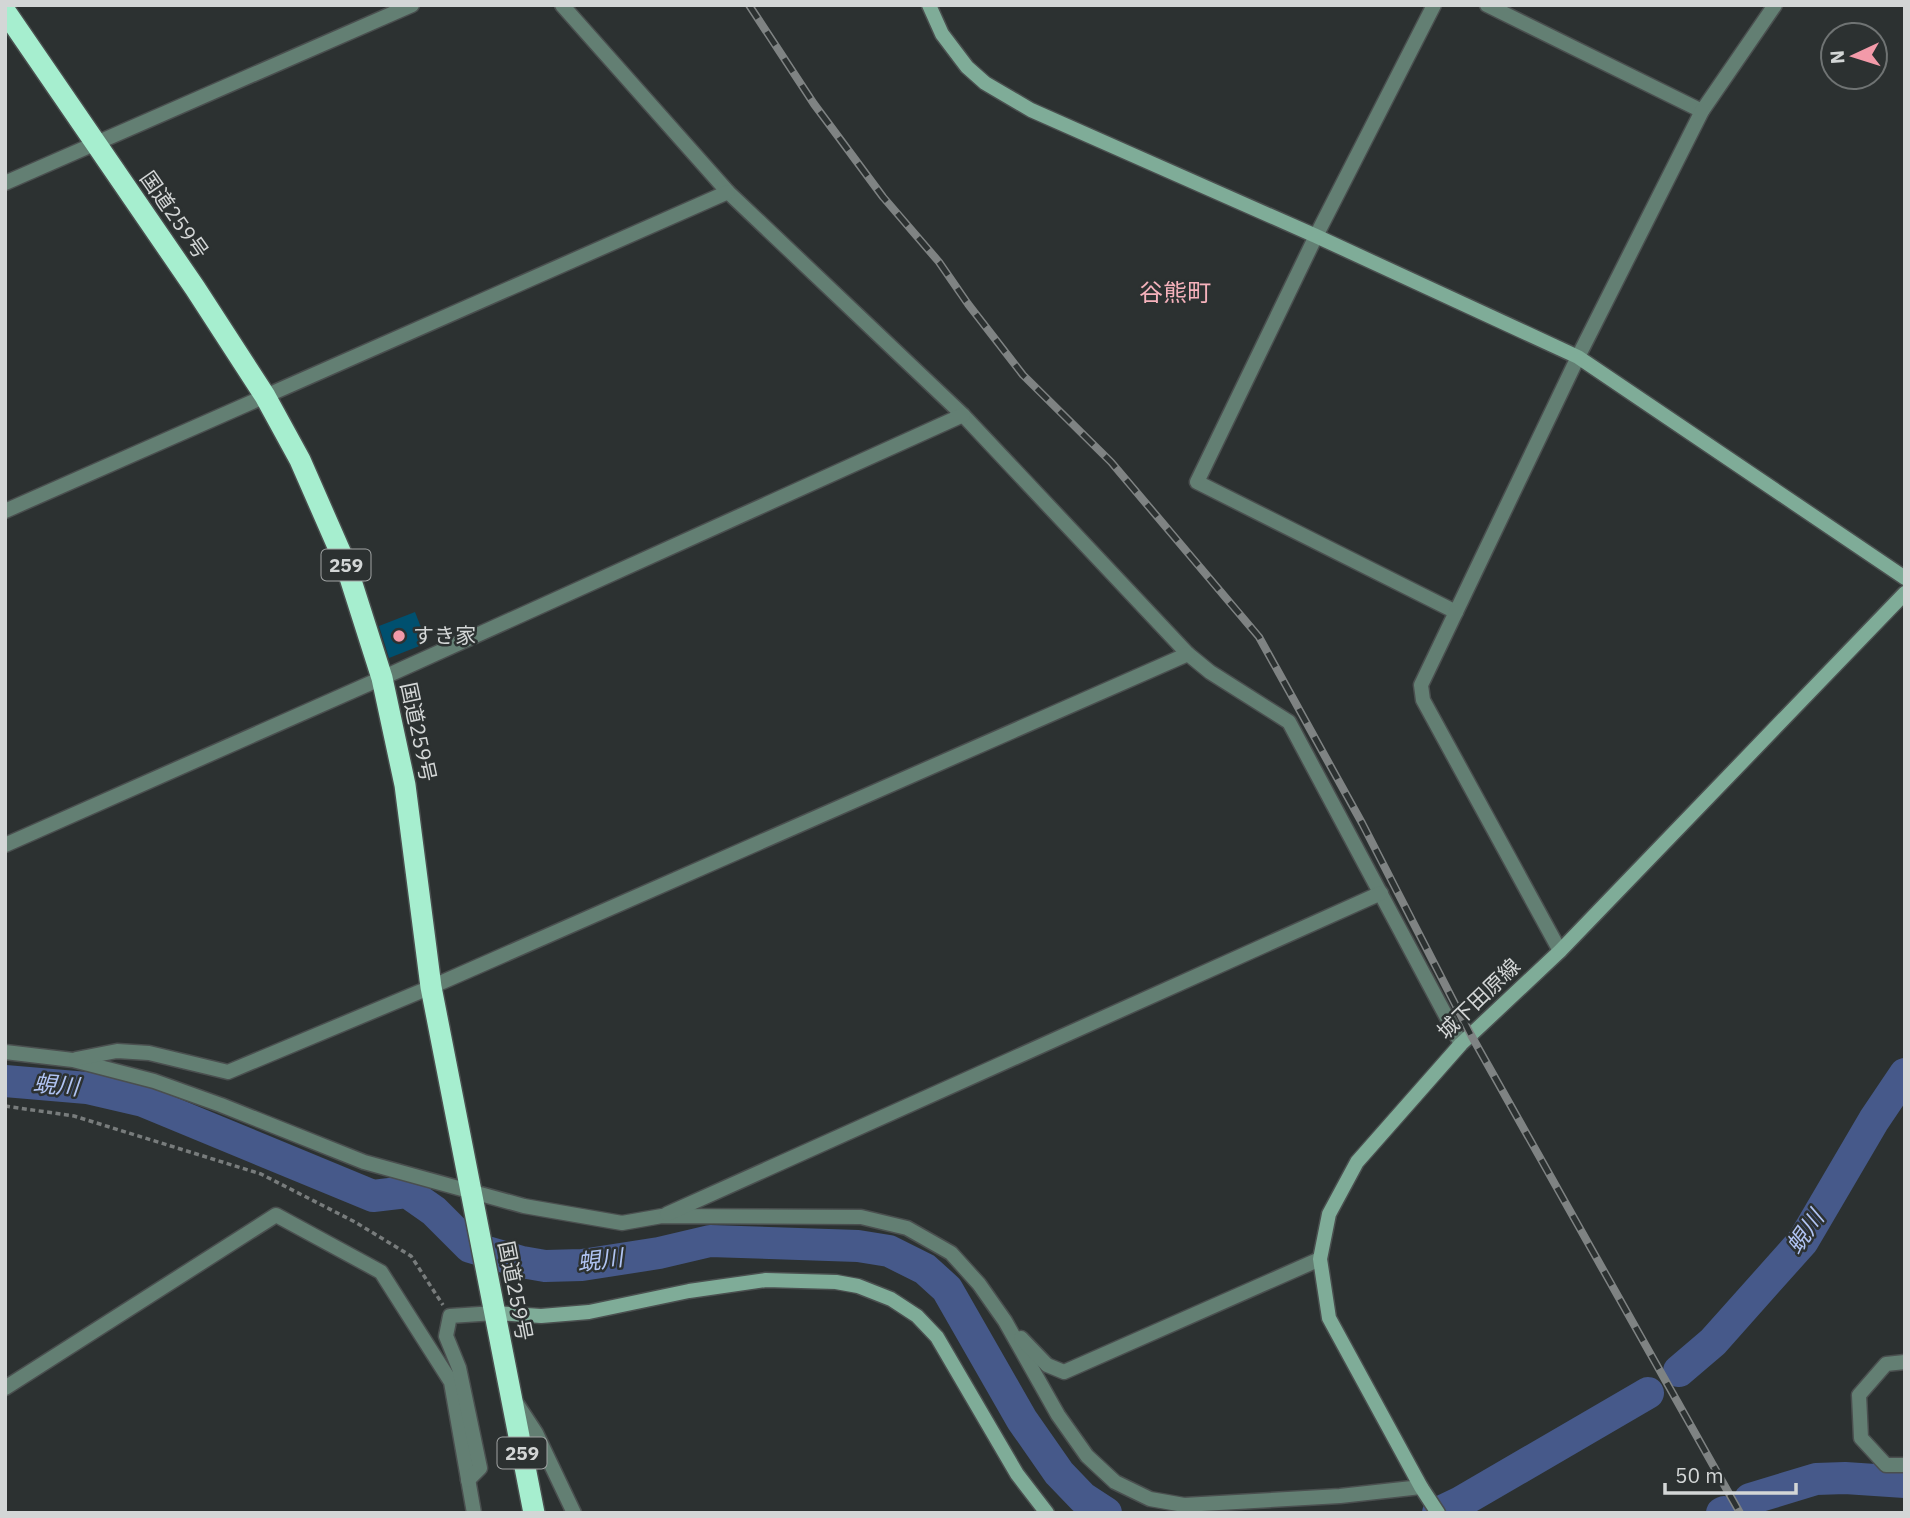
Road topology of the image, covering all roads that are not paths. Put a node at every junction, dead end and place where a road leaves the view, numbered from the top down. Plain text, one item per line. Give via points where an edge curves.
1 (412, 5) edge
2 (562, 5) edge
3 (929, 5) edge
4 (1434, 5) edge
5 (1488, 5) edge
6 (1775, 5) edge
7 (5, 11) edge
8 (1702, 111) junction
9 (95, 143) junction
10 (5, 183) edge
11 (728, 192) junction
12 (1316, 236) junction
13 (1578, 357) junction
14 (265, 396) junction
15 (963, 415) junction
16 (5, 511) edge
17 (1905, 578) edge
18 (1905, 593) edge
19 (1456, 612) junction
20 (1188, 654) junction
21 (382, 678) junction
22 (5, 845) edge
23 (1381, 893) junction
24 (1560, 951) junction
25 (431, 987) junction
26 (1461, 1044) junction
27 (5, 1052) edge
28 (73, 1060) junction
29 (473, 1198) junction
30 (663, 1216) junction
31 (1320, 1259) junction
32 (495, 1313) junction
33 (1005, 1321) junction
34 (1905, 1362) edge
35 (5, 1388) edge
36 (510, 1394) junction
37 (1905, 1465) edge
38 (468, 1480) junction
39 (1421, 1487) junction
40 (474, 1513) edge
41 (534, 1513) edge
42 (575, 1513) edge
43 (1047, 1513) edge
44 (1438, 1513) edge

1 - 9 street
2 - 11 street
3 - 12 street via 942,34 985,83 1031,110
4 - 12 street
5 - 8 street
6 - 8 street
7 - 9 highway, 国道259号 / 259
8 - 13 street
9 - 10 street
9 - 14 highway, 国道259号 / 259
11 - 14 street
11 - 15 street
12 - 13 street
12 - 19 street via 1197,482
13 - 17 street
13 - 19 street
14 - 16 street
14 - 21 highway, 国道259号 / 259 via 300,460 346,565
15 - 20 street
15 - 21 street
18 - 24 street, 城下田原線
19 - 24 street via 1421,685 1423,700
20 - 23 street via 1210,673 1290,722
20 - 25 street
21 - 22 street
21 - 25 highway, 国道259号 / 259 via 405,785
23 - 26 street
23 - 30 street
24 - 26 street, 城下田原線
25 - 28 street via 228,1072 138,1052 117,1051
25 - 29 highway, 国道259号 / 259
26 - 31 street, 城下田原線 via 1357,1162 1329,1214
27 - 28 street
28 - 29 street via 154,1081 364,1162
29 - 30 street via 622,1223
29 - 32 highway, 国道259号 / 259
30 - 33 street via 861,1217 907,1228 951,1253
31 - 33 street via 1064,1372 1047,1365
31 - 39 street, 城下田原線 via 1329,1318
32 - 36 highway, 国道259号 / 259
32 - 38 street via 450,1316 446,1336 460,1368 480,1468
32 - 43 street via 589,1312 766,1280 858,1286 891,1299 937,1337 1017,1474
33 - 39 street via 1058,1415 1087,1456 1115,1482 1150,1499 1184,1504
34 - 37 street via 1886,1364 1859,1395 1861,1438 1886,1465
35 - 38 street via 276,1214 381,1272 451,1382
36 - 41 highway, 国道259号 / 259
36 - 42 street via 536,1433
38 - 40 street
39 - 44 street, 城下田原線

